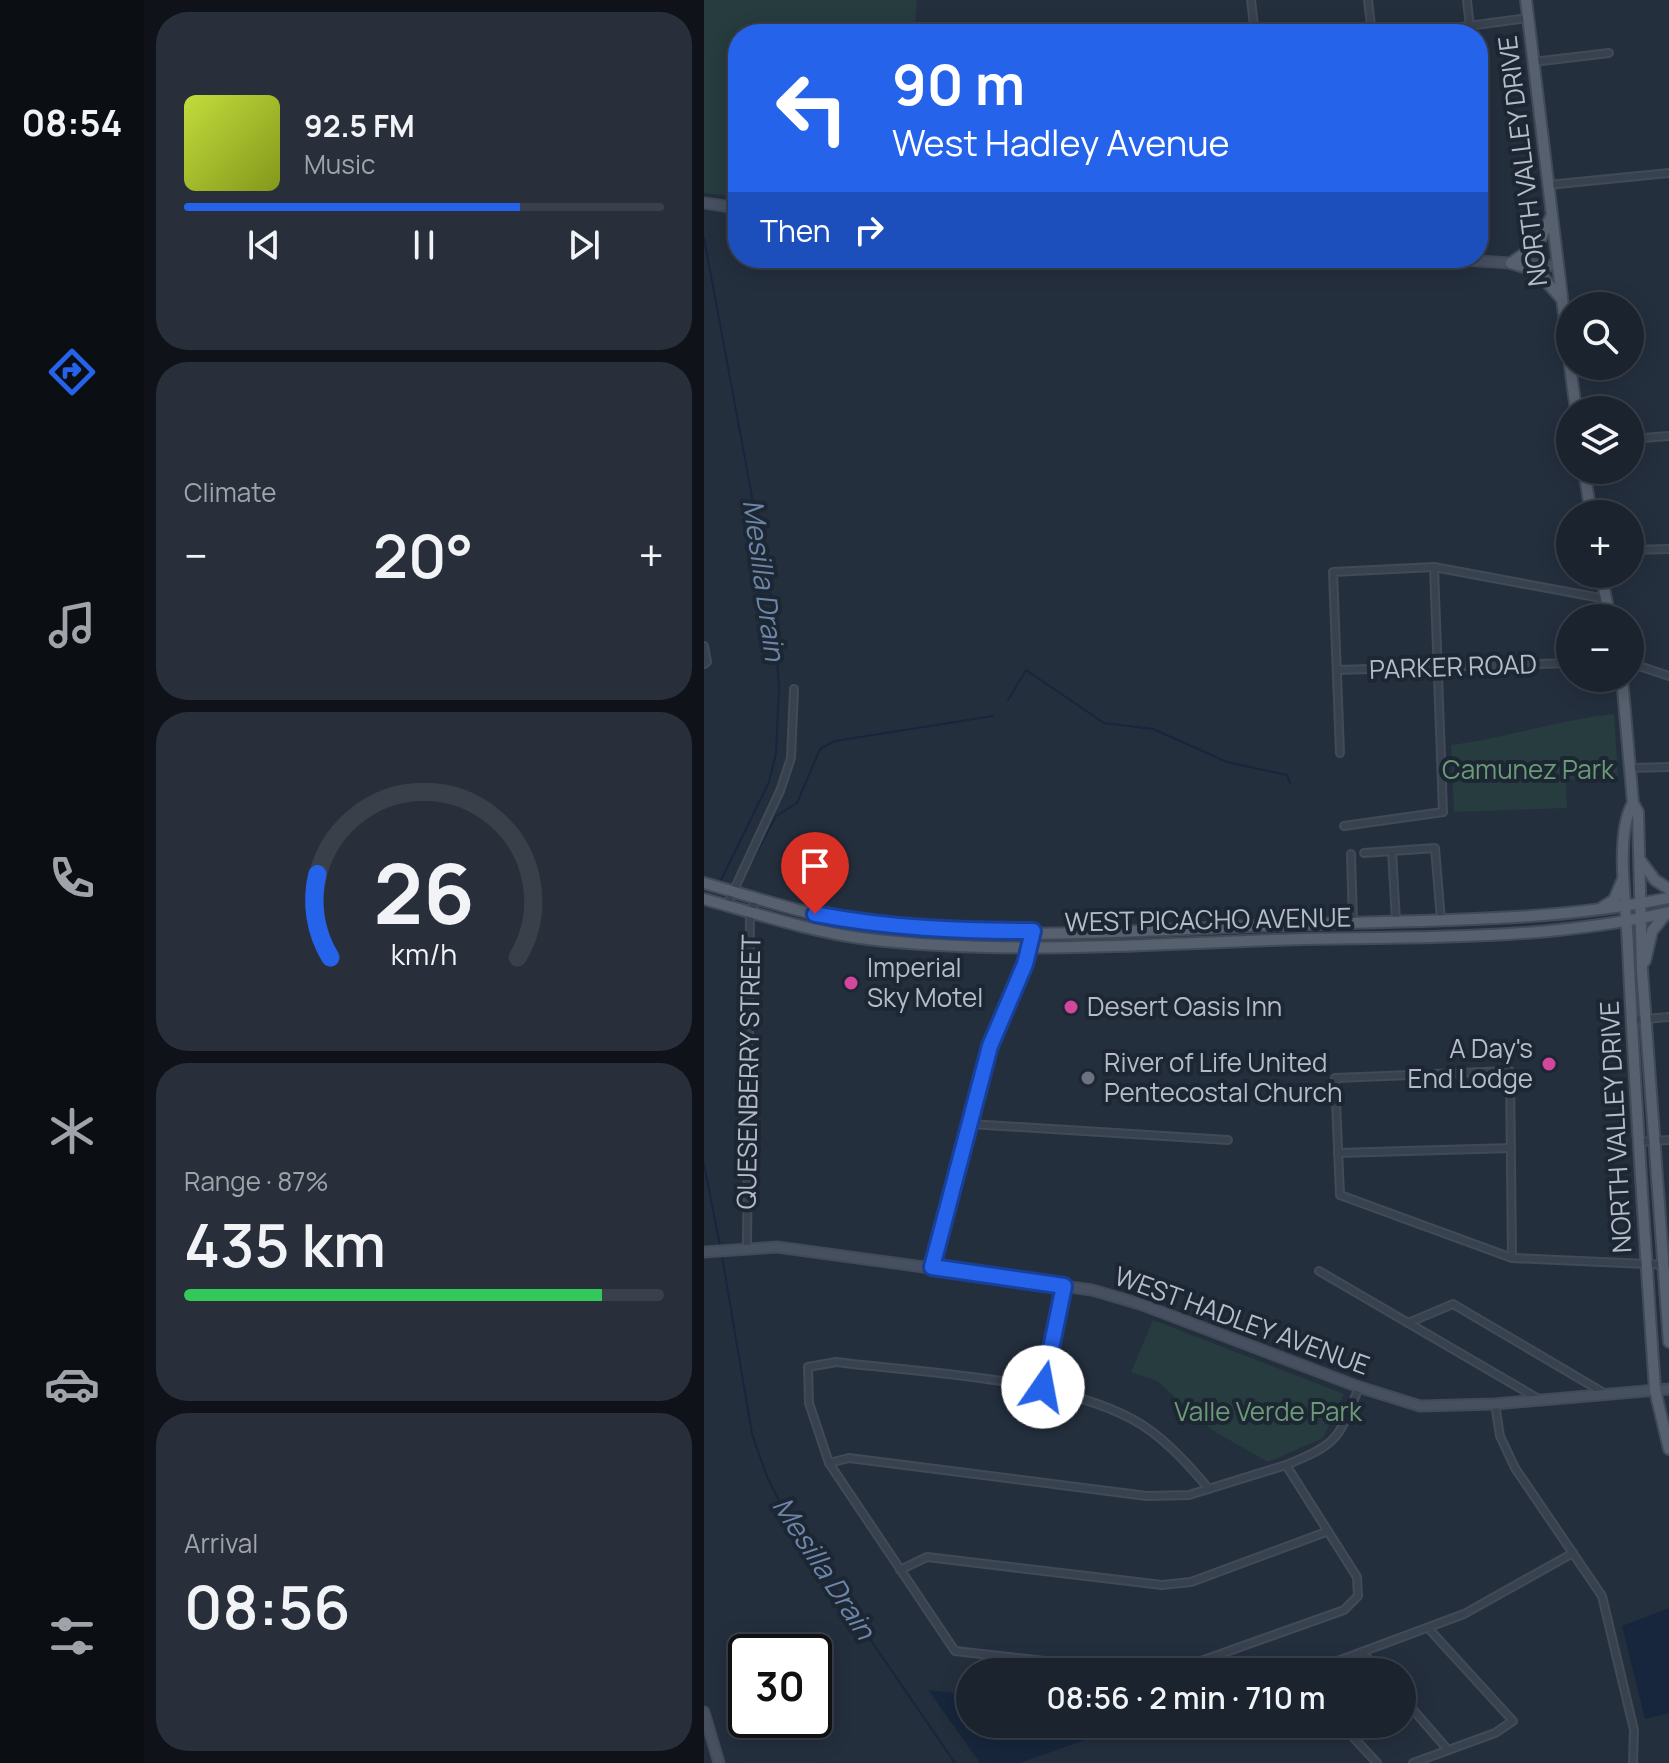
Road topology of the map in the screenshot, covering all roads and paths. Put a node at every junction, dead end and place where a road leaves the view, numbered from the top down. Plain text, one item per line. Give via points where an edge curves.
1 (1251, 0) edge
2 (1368, 0) edge
3 (1526, 0) edge
4 (1467, 1) edge
5 (1528, 18) junction
6 (1254, 24) edge
7 (1371, 24) edge
8 (1470, 24) edge
9 (1488, 26) edge
10 (1609, 53) dead end
11 (1533, 62) junction
12 (1669, 173) edge
13 (1548, 185) junction
14 (704, 203) edge
15 (728, 207) edge
16 (1552, 215) junction
17 (1488, 262) edge
18 (1511, 263) junction
19 (1557, 266) junction
20 (1556, 292) edge
21 (1561, 292) edge
22 (1669, 436) edge
23 (1644, 438) edge
24 (1669, 549) edge
25 (1644, 550) edge
26 (1434, 567) junction
27 (1604, 588) edge
28 (1606, 599) junction
29 (1607, 604) edge
30 (704, 646) edge
31 (1556, 663) edge
32 (704, 664) edge
33 (1438, 667) junction
34 (1644, 668) edge
35 (1337, 670) junction
36 (1669, 676) edge
37 (794, 689) dead end
38 (1623, 692) edge
39 (1340, 753) dead end
40 (1669, 767) edge
41 (1630, 768) junction
42 (1633, 803) junction
43 (1344, 826) dead end
44 (1392, 851) junction
45 (1364, 853) dead end
46 (1351, 854) dead end
47 (1638, 854) junction
48 (1624, 873) junction
49 (704, 883) edge
50 (1669, 889) edge
51 (733, 891) junction
52 (757, 898) junction
53 (1669, 898) edge
54 (704, 899) edge
55 (1638, 904) junction
56 (727, 905) junction
57 (1626, 906) junction
58 (1599, 910) junction
59 (750, 912) junction
60 (1668, 912) edge
61 (1639, 919) junction
62 (1441, 920) junction
63 (1396, 921) junction
64 (1627, 922) junction
65 (1353, 923) junction
66 (1606, 925) junction
67 (1033, 931) junction
68 (1032, 946) junction
69 (1628, 947) junction
70 (1642, 970) junction
71 (1669, 1017) edge
72 (1647, 1018) junction
73 (1632, 1020) junction
74 (970, 1124) junction
75 (1228, 1140) dead end
76 (1669, 1140) edge
77 (1655, 1141) junction
78 (1639, 1142) junction
79 (1511, 1148) junction
80 (1338, 1153) junction
81 (747, 1247) junction
82 (704, 1252) edge
83 (1512, 1258) junction
84 (1647, 1266) junction
85 (1666, 1266) edge
86 (932, 1267) junction
87 (1319, 1271) dead end
88 (1064, 1286) junction
89 (1408, 1323) junction
90 (1669, 1342) edge
91 (1043, 1387) junction
92 (1359, 1387) junction
93 (1669, 1389) edge
94 (1655, 1390) junction
95 (1607, 1395) junction
96 (1540, 1400) junction
97 (1495, 1404) junction
98 (1669, 1449) edge
99 (829, 1463) junction
100 (1286, 1465) junction
101 (1209, 1489) junction
102 (1326, 1532) junction
103 (1573, 1553) junction
104 (900, 1570) junction
105 (1429, 1629) junction
106 (1364, 1654) junction
107 (1018, 1658) edge
108 (1209, 1658) edge
109 (1352, 1658) edge
110 (1368, 1658) edge
111 (704, 1712) edge
112 (1416, 1713) edge
113 (705, 1726) edge
114 (1354, 1738) edge
115 (1448, 1750) junction
116 (719, 1763) edge
117 (1377, 1763) edge
118 (1413, 1763) edge
119 (1633, 1763) edge

1 - 6 street
2 - 7 street
3 - 5 main road, NORTH VALLEY DRIVE
4 - 8 street
5 - 9 street
5 - 11 main road, NORTH VALLEY DRIVE
10 - 11 street
11 - 13 main road, NORTH VALLEY DRIVE
12 - 13 street
13 - 16 main road, NORTH VALLEY DRIVE
14 - 15 street
16 - 18 main road via 1538,244
16 - 19 main road, NORTH VALLEY DRIVE
17 - 18 street
18 - 19 street
18 - 20 main road via 1537,271
19 - 21 main road, NORTH VALLEY DRIVE
22 - 23 street
24 - 25 street
26 - 28 street
26 - 33 street
26 - 35 street via 1333,572
27 - 28 main road
28 - 29 main road
30 - 32 street
31 - 33 street, PARKER ROAD
33 - 35 street, PARKER ROAD
33 - 43 street via 1443,812
34 - 36 street
35 - 39 street
37 - 51 street via 791,758
38 - 41 main road, NORTH VALLEY DRIVE
40 - 41 street
41 - 42 main road, NORTH VALLEY DRIVE
42 - 47 main road, NORTH VALLEY DRIVE via 1638,812
42 - 48 main road, NORTH VALLEY DRIVE via 1627,813
44 - 45 street
44 - 62 street via 1435,848
44 - 63 street
46 - 65 street
47 - 50 main road via 1652,878
47 - 55 main road, NORTH VALLEY DRIVE
48 - 57 main road, NORTH VALLEY DRIVE
48 - 58 main road via 1614,900
49 - 51 main road, WEST PICACHO AVENUE
51 - 52 main road, WEST PICACHO AVENUE
51 - 56 street
52 - 59 street, QUESENBERRY STREET
52 - 67 main road, WEST PICACHO AVENUE via 872,925
53 - 55 main road, WEST PICACHO AVENUE
54 - 56 main road, WEST PICACHO AVENUE
55 - 57 main road, WEST PICACHO AVENUE
55 - 61 main road, NORTH VALLEY DRIVE
56 - 59 main road, WEST PICACHO AVENUE
57 - 58 main road, WEST PICACHO AVENUE
57 - 64 main road, NORTH VALLEY DRIVE
58 - 62 main road, WEST PICACHO AVENUE
59 - 68 main road, WEST PICACHO AVENUE via 864,938
59 - 81 street, QUESENBERRY STREET
60 - 61 main road, WEST PICACHO AVENUE
60 - 70 main road via 1652,931
61 - 64 main road, WEST PICACHO AVENUE
61 - 70 main road, NORTH VALLEY DRIVE
62 - 63 main road, WEST PICACHO AVENUE
63 - 65 main road, WEST PICACHO AVENUE
64 - 66 main road, WEST PICACHO AVENUE
64 - 69 main road, NORTH VALLEY DRIVE
65 - 67 main road, WEST PICACHO AVENUE
66 - 68 main road, WEST PICACHO AVENUE via 1510,935
66 - 69 main road via 1617,930
67 - 68 street
68 - 74 street via 990,1046
69 - 73 main road, NORTH VALLEY DRIVE
70 - 72 main road, NORTH VALLEY DRIVE
71 - 72 street
72 - 73 street
72 - 77 main road, NORTH VALLEY DRIVE
73 - 78 main road, NORTH VALLEY DRIVE
74 - 75 street
74 - 86 street
76 - 77 street
77 - 78 street
77 - 85 main road, NORTH VALLEY DRIVE
78 - 84 main road, NORTH VALLEY DRIVE
79 - 80 street
79 - 80 street via 1510,1071 1335,1078
79 - 83 street
80 - 83 street via 1340,1195
81 - 82 street, WEST HADLEY AVENUE
81 - 86 street, WEST HADLEY AVENUE
83 - 84 street
84 - 85 street
84 - 94 main road, NORTH VALLEY DRIVE
85 - 90 main road, NORTH VALLEY DRIVE
86 - 88 street, WEST HADLEY AVENUE
87 - 89 street
88 - 91 street
88 - 92 street, WEST HADLEY AVENUE via 1140,1304
89 - 95 street via 1453,1304
89 - 96 street
91 - 99 street via 836,1362 808,1367 809,1403
91 - 101 street via 1132,1419 1186,1462
92 - 97 street, WEST HADLEY AVENUE via 1420,1406
92 - 100 street via 1339,1436 1325,1449
93 - 94 street, WEST HADLEY AVENUE
94 - 95 street, WEST HADLEY AVENUE
94 - 98 main road, NORTH VALLEY DRIVE
95 - 96 street, WEST HADLEY AVENUE
96 - 97 street, WEST HADLEY AVENUE
97 - 103 street via 1500,1436 1515,1468
99 - 101 street via 849,1458 1147,1496
99 - 104 street
100 - 101 street
100 - 102 street
102 - 104 street via 1191,1582 1162,1585 927,1557
102 - 108 street via 1357,1577 1358,1596 1344,1610
103 - 105 street
103 - 119 street via 1602,1596 1634,1730
104 - 107 street via 955,1651
105 - 106 street
105 - 115 street via 1513,1721
106 - 109 street
106 - 110 street
111 - 113 street
112 - 115 street
113 - 116 street
114 - 117 street
115 - 118 street

